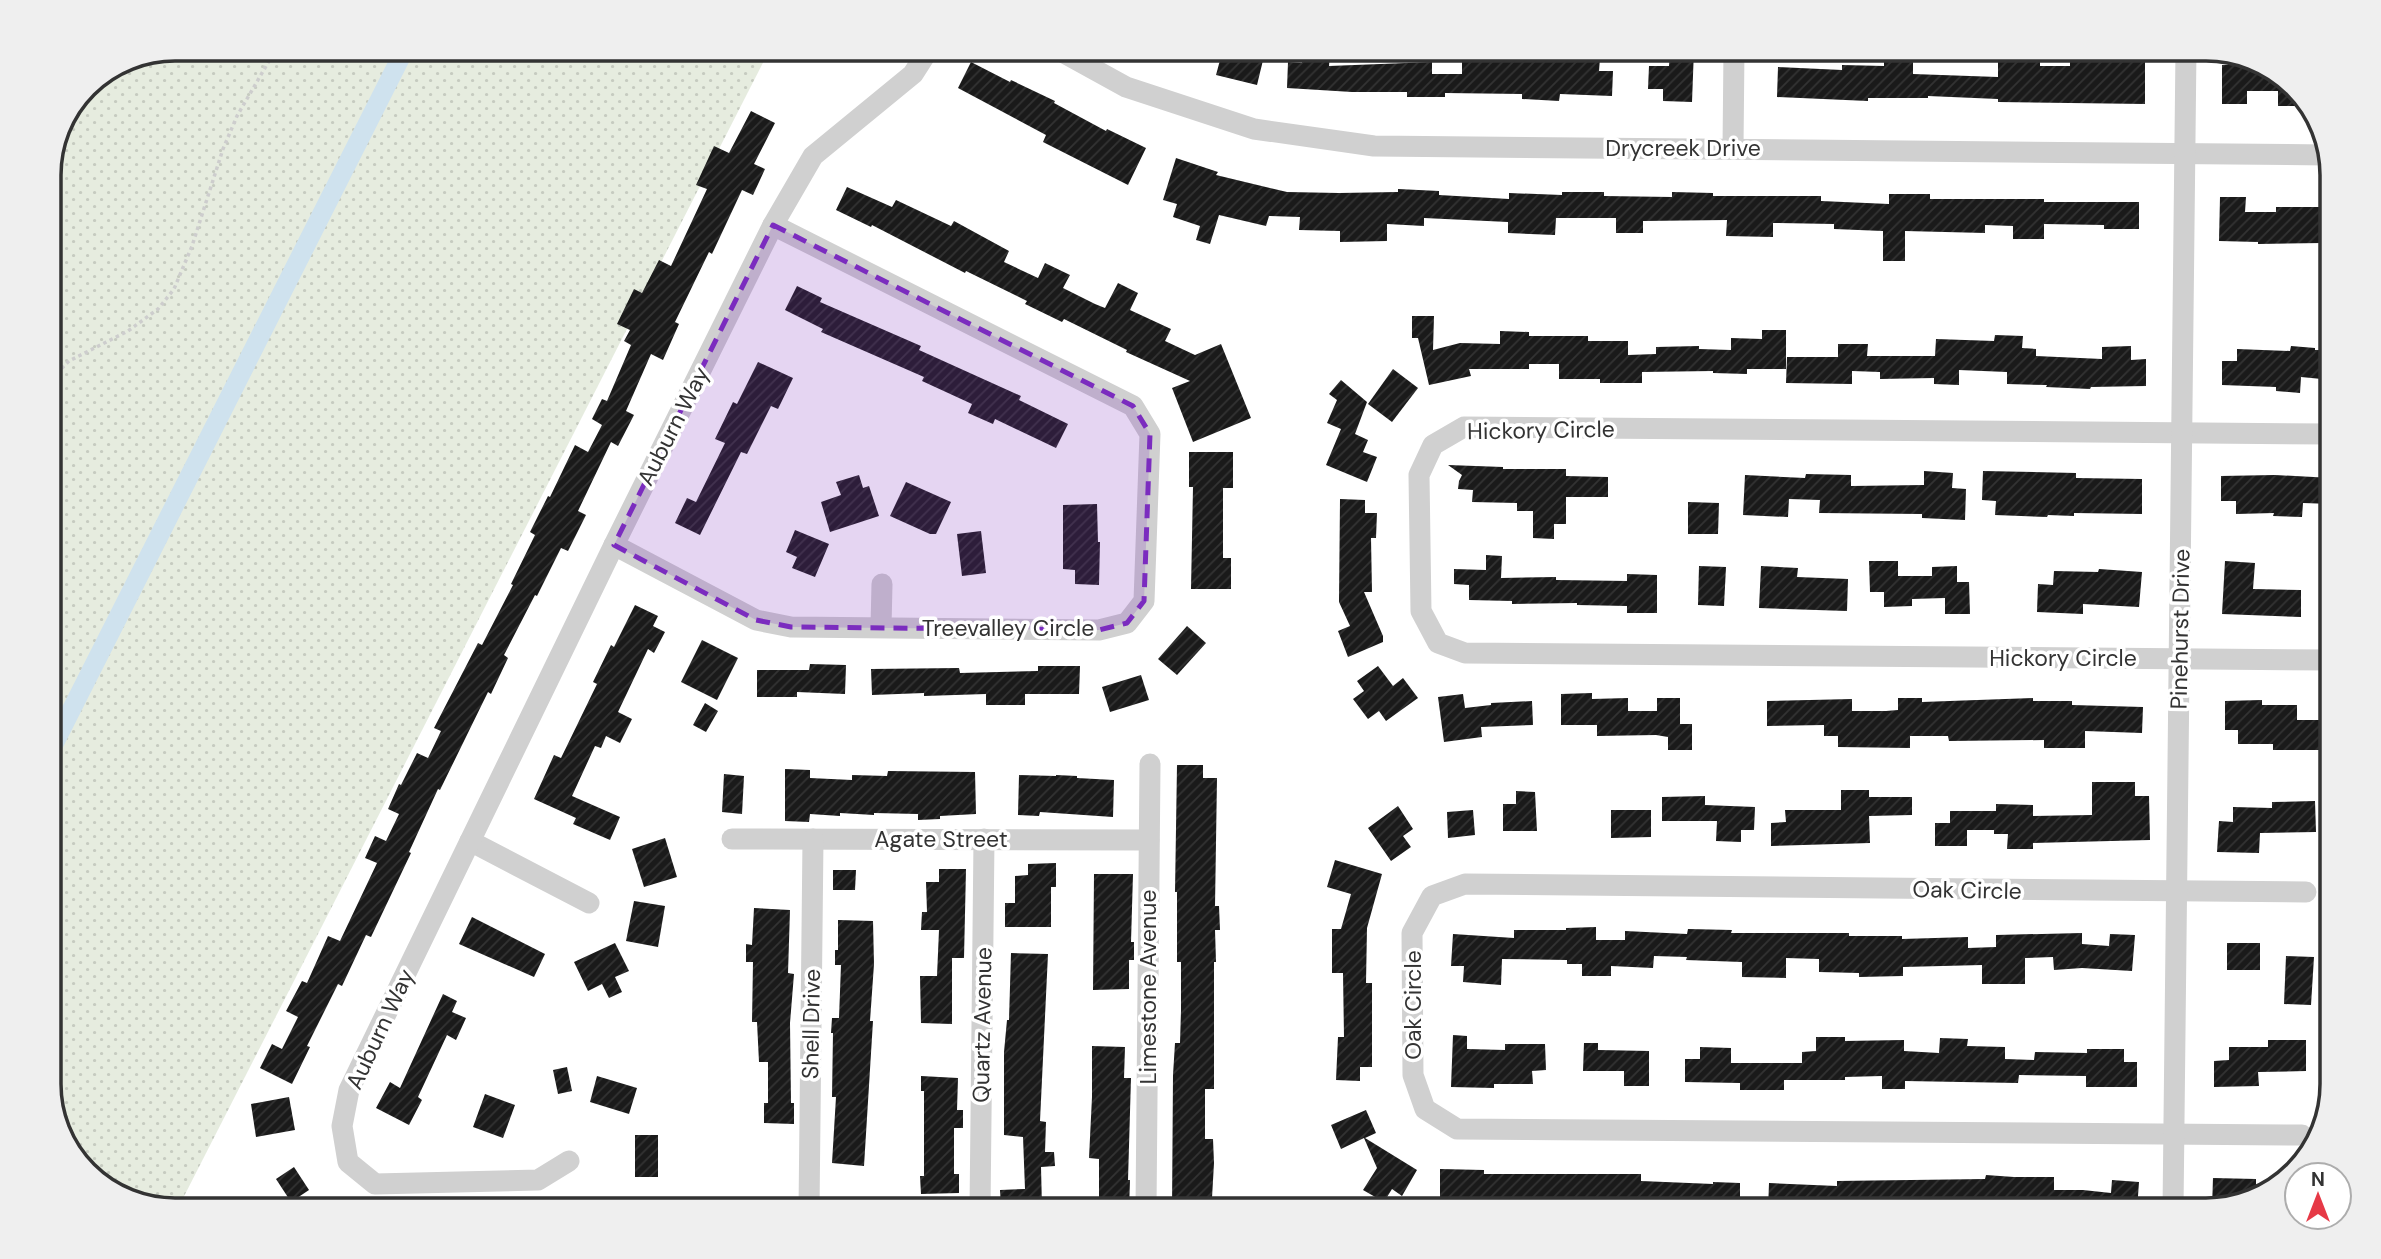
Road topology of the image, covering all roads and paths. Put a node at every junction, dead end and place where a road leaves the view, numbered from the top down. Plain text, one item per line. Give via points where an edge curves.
1 (269, 61) edge
2 (921, 61) edge
3 (1079, 61) edge
4 (1734, 61) edge
5 (2186, 61) edge
6 (1733, 148) junction
7 (2186, 153) junction
8 (2318, 155) edge
9 (773, 225) junction
10 (61, 369) edge
11 (2182, 432) junction
12 (2320, 434) edge
13 (614, 545) junction
14 (882, 584) dead end
15 (881, 627) junction
16 (2179, 659) junction
17 (2320, 660) edge
18 (1150, 765) dead end
19 (732, 838) dead end
20 (813, 839) junction
21 (984, 839) junction
22 (1149, 840) junction
23 (470, 841) junction
24 (2176, 892) junction
25 (2306, 892) dead end
26 (589, 903) dead end
27 (2173, 1135) junction
28 (2302, 1135) dead end
29 (569, 1161) dead end
30 (809, 1198) edge
31 (980, 1198) edge
32 (1146, 1198) edge
33 (2173, 1198) edge

1 - 10 path via 232,127 174,289 158,309 128,331
2 - 9 street, Auburn Way via 913,74 813,156
3 - 6 street, Drycreek Drive via 1126,86 1254,130 1374,146
4 - 6 street
5 - 7 street, Pinehurst Drive
6 - 7 street, Drycreek Drive
7 - 8 street, Drycreek Drive
7 - 11 street, Pinehurst Drive
9 - 13 street, Auburn Way
9 - 15 street, Treevalley Circle via 1133,406 1150,434 1144,601 1127,622 1099,630
11 - 12 street, Hickory Circle
11 - 16 street, Pinehurst Drive
11 - 16 street, Hickory Circle via 1464,427 1433,445 1419,475 1420,611 1437,643 1465,653
13 - 15 street, Treevalley Circle via 756,620 791,626
13 - 23 street, Auburn Way
14 - 15 street
16 - 17 street, Hickory Circle
16 - 24 street, Pinehurst Drive
18 - 22 street, Limestone Avenue
19 - 20 street, Agate Street
20 - 21 street, Agate Street
20 - 30 street, Shell Drive
21 - 22 street, Agate Street
21 - 31 street, Quartz Avenue
22 - 32 street, Limestone Avenue
23 - 26 street
23 - 29 street, Auburn Way via 349,1090 342,1126 348,1162 375,1185 538,1180
24 - 25 street, Oak Circle
24 - 27 street, Pinehurst Drive
24 - 27 street, Oak Circle via 1465,884 1432,896 1412,933 1413,1074 1424,1109 1457,1129
27 - 28 street, Oak Circle
27 - 33 street, Pinehurst Drive

